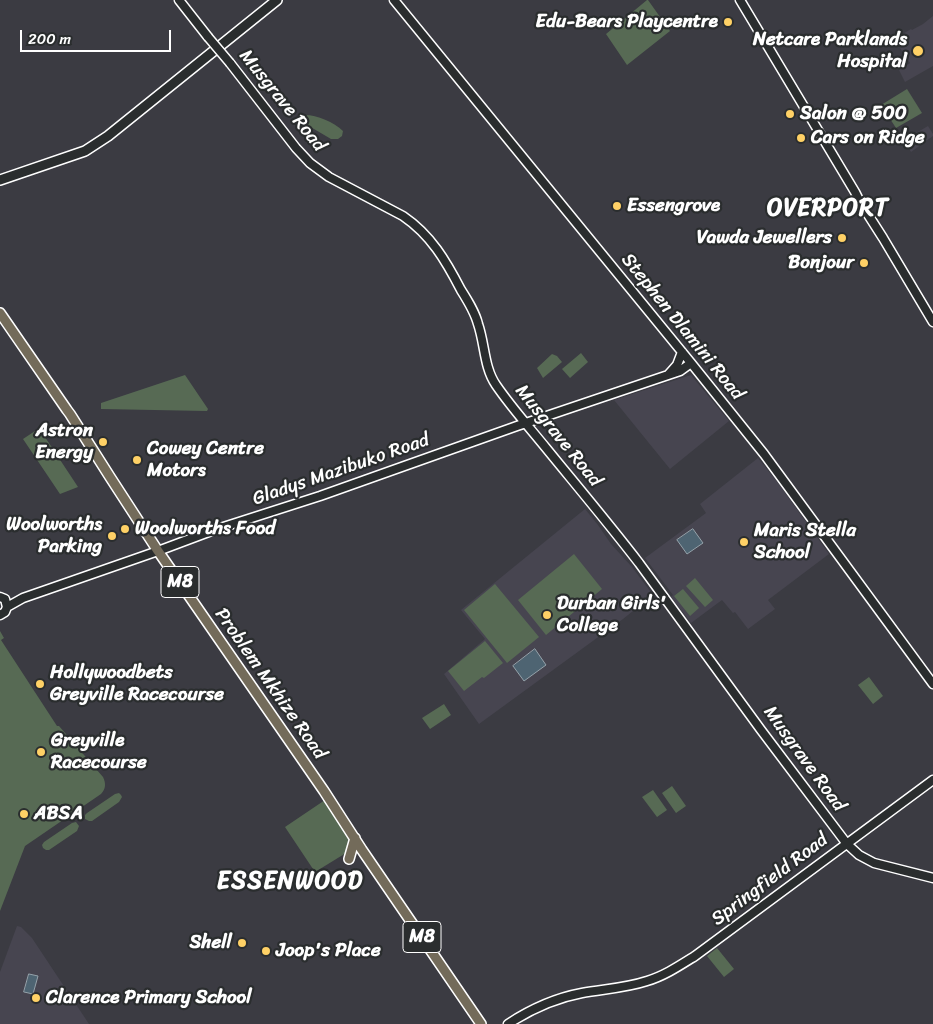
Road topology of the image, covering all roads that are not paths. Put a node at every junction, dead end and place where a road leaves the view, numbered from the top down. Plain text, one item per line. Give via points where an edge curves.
1 (179, 0) edge
2 (277, 0) edge
3 (394, 0) edge
4 (740, 0) edge
5 (0, 180) edge
6 (0, 313) edge
7 (933, 322) edge
8 (682, 352) junction
9 (691, 363) junction
10 (669, 374) junction
11 (526, 424) junction
12 (158, 551) junction
13 (4, 601) edge
14 (0, 615) edge
15 (933, 684) edge
16 (933, 780) edge
17 (860, 834) junction
18 (355, 838) junction
19 (846, 844) junction
20 (856, 853) junction
21 (349, 858) dead end
22 (933, 878) edge
23 (481, 1024) edge
24 (508, 1024) edge

1 - 11 street, Musgrave Road, bridge via 310,163 329,177 404,216 429,238 475,314 495,384
2 - 5 main road via 94,146
3 - 8 street, Stephen Dlamini Road
4 - 7 street
6 - 12 main road, Problem Mkhize Road / M8
8 - 9 street, Stephen Dlamini Road
8 - 10 street
9 - 10 street, Gladys Mazibuko Road
9 - 15 street, Stephen Dlamini Road via 769,461
10 - 11 street, Gladys Mazibuko Road
11 - 12 street, Gladys Mazibuko Road
11 - 19 street, Musgrave Road via 634,556
12 - 13 street, Gladys Mazibuko Road via 23,598
12 - 18 main road, Problem Mkhize Road / M8
13 - 14 street via 5,612
16 - 17 street, Springfield Road
17 - 19 street, Springfield Road
17 - 20 street via 855,844
18 - 21 main road
18 - 23 main road, Problem Mkhize Road / M8
19 - 20 street, Musgrave Road
19 - 24 street, Springfield Road via 695,956 668,972 628,986 564,998 536,1008
20 - 22 street, Musgrave Road via 874,863

